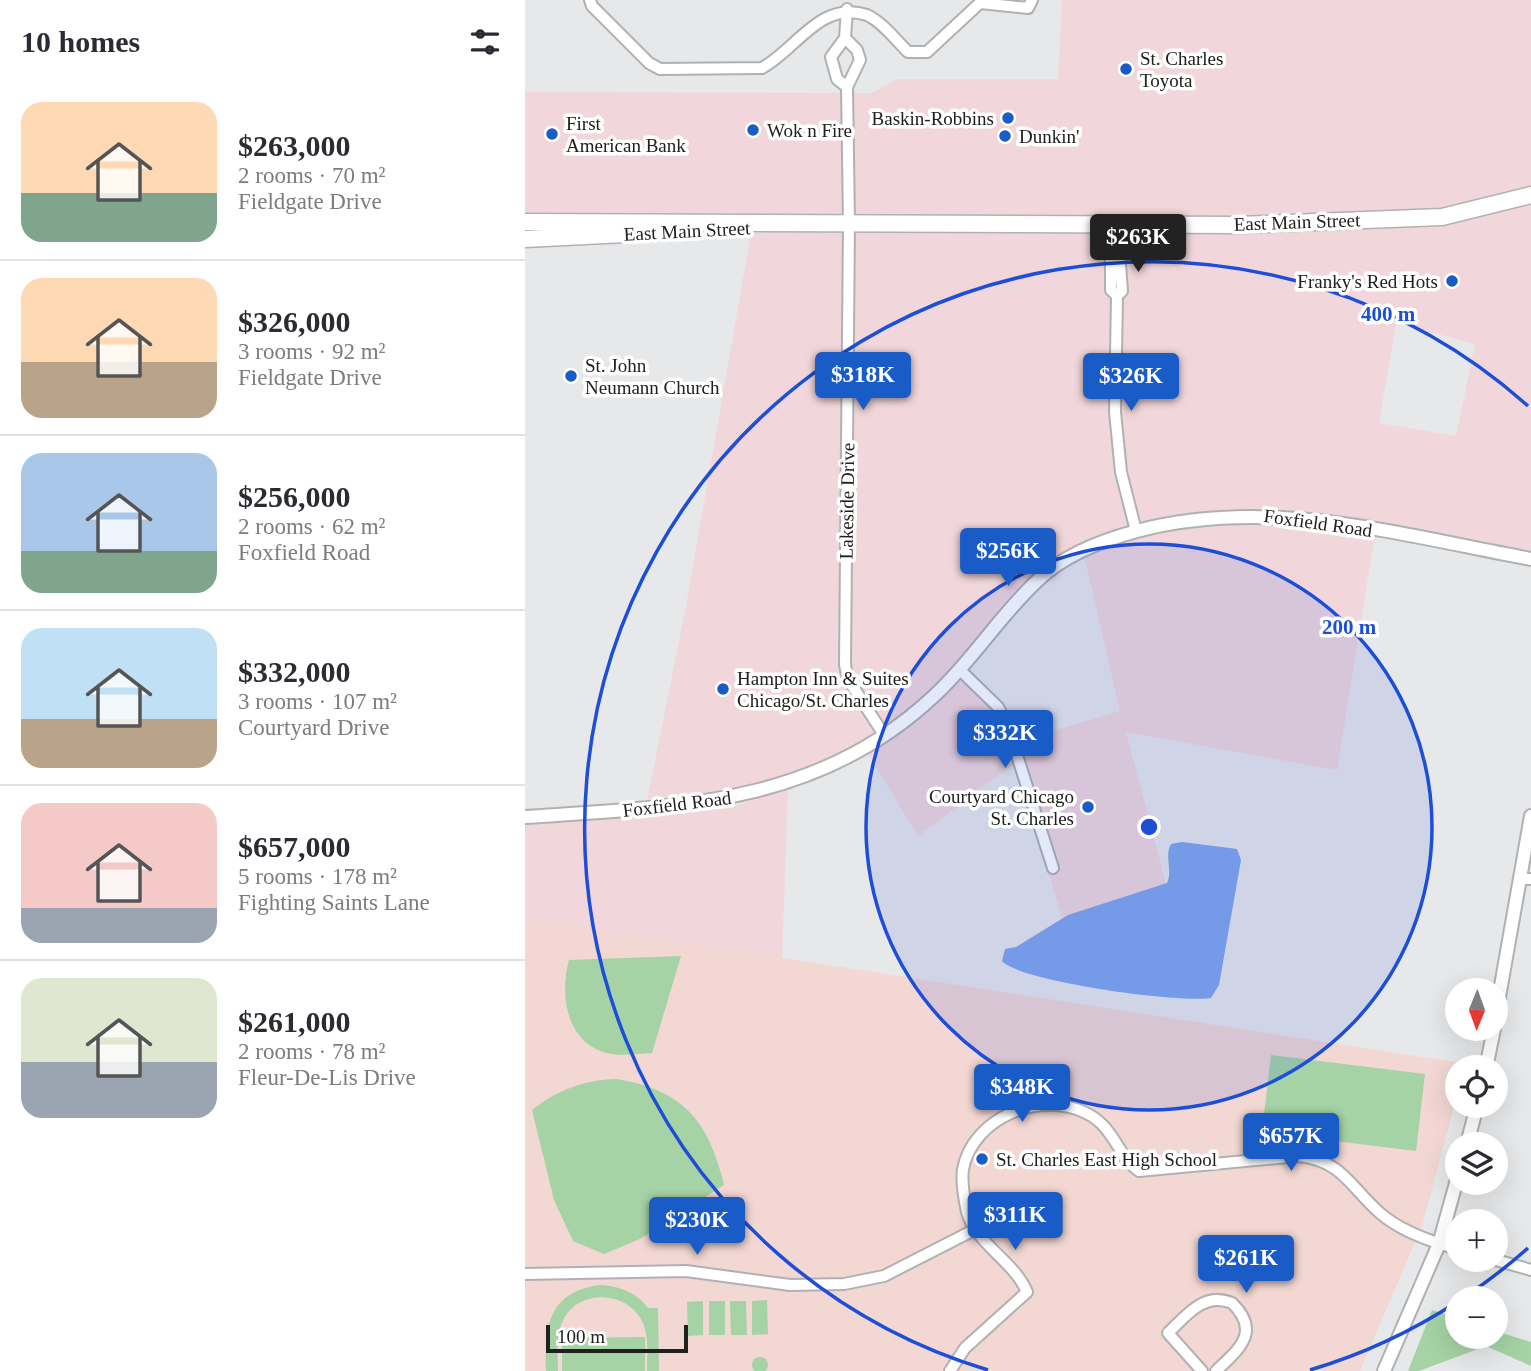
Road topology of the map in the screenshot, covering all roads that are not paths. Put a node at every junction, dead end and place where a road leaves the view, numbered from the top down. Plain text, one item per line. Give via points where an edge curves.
1 (590, 0) edge
2 (1032, 0) edge
3 (981, 2) edge
4 (847, 9) junction
5 (845, 38) junction
6 (847, 87) junction
7 (1531, 195) edge
8 (525, 222) edge
9 (849, 224) junction
10 (1117, 224) junction
11 (525, 239) edge
12 (1136, 531) junction
13 (1531, 559) edge
14 (960, 670) junction
15 (884, 735) junction
16 (1531, 816) edge
17 (525, 817) edge
18 (1053, 868) dead end
19 (1525, 879) edge
20 (1504, 978) edge
21 (1453, 1195) edge
22 (974, 1230) junction
23 (1439, 1244) junction
24 (1445, 1246) edge
25 (1508, 1263) edge
26 (1531, 1270) edge
27 (525, 1274) edge
28 (950, 1371) edge
29 (1202, 1371) edge
30 (1216, 1371) edge
31 (1384, 1371) edge

1 - 4 street via 660,69 762,68 822,15
2 - 3 street via 1028,8 1017,9
3 - 4 street via 927,52 908,52 869,16
4 - 5 street, Lakeside Drive
5 - 6 street, Lakeside Drive via 860,60
5 - 6 street, Lakeside Drive via 831,57 838,79
6 - 9 street, Lakeside Drive
7 - 10 main road, East Main Street via 1441,217 1237,225
8 - 9 main road, East Main Street
9 - 10 main road, East Main Street
9 - 11 main road, East Main Street
9 - 15 street, Lakeside Drive via 845,665 848,679
10 - 12 street via 1117,249 1111,257 1111,290 1117,296 1115,412 1121,472
12 - 13 street, Foxfield Road via 1222,515 1288,516
12 - 14 street, Foxfield Road via 1084,550 1040,578
14 - 15 street, Foxfield Road via 934,697
14 - 18 street via 998,707 1007,724
15 - 17 street, Foxfield Road via 820,770 745,796 694,805
16 - 19 street
19 - 20 street
21 - 23 street
22 - 23 street via 963,1191 963,1168 984,1134 1017,1109 1062,1105 1087,1113 1108,1128 1131,1165 1150,1172 1299,1156 1318,1158 1349,1179 1380,1214
22 - 27 street via 870,1282 820,1286 686,1272
22 - 28 street via 1027,1292 965,1348
23 - 24 street
23 - 31 street
25 - 26 street
29 - 30 street via 1168,1333 1204,1301 1223,1300 1231,1303 1246,1324 1244,1343

